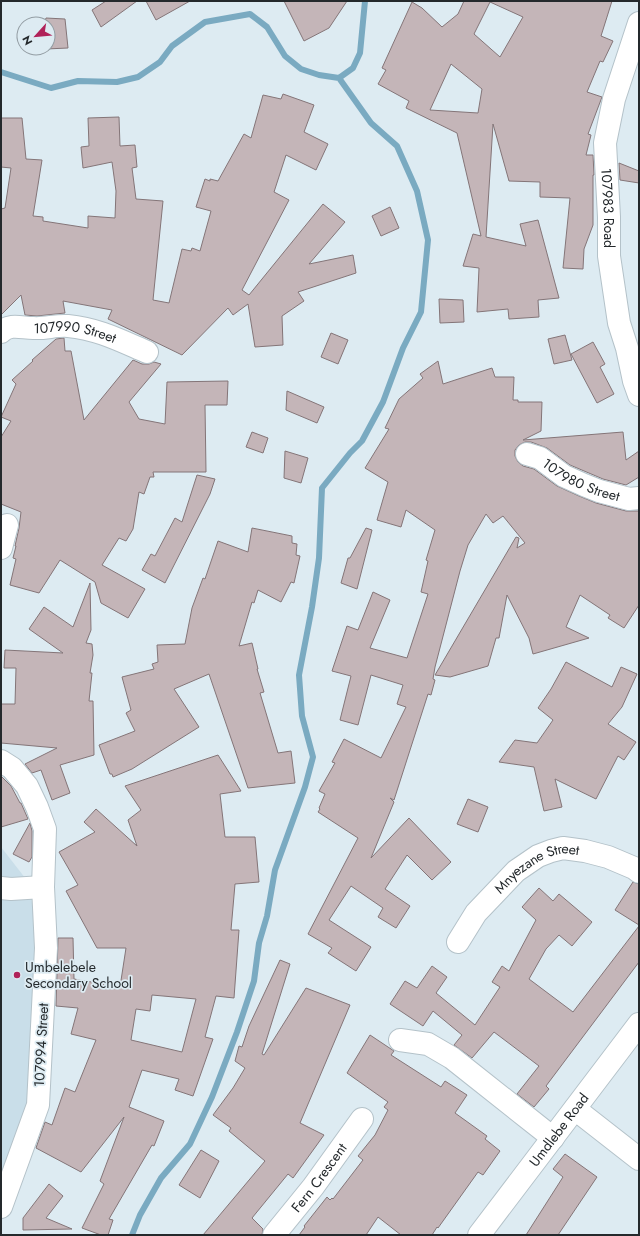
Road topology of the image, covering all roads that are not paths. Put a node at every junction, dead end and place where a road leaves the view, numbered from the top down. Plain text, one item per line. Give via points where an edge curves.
1 (639, 23) edge
2 (1, 332) edge
3 (146, 352) dead end
4 (639, 395) edge
5 (527, 454) dead end
6 (639, 498) edge
7 (7, 525) dead end
8 (1, 548) edge
9 (1, 761) edge
10 (639, 872) edge
11 (43, 887) junction
12 (1, 888) edge
13 (458, 942) dead end
14 (639, 1024) edge
15 (400, 1040) dead end
16 (575, 1109) junction
17 (362, 1119) dead end
18 (553, 1138) junction
19 (639, 1159) edge
20 (1, 1207) edge
21 (274, 1235) edge
22 (479, 1235) edge

1 - 4 street, 107983 Road via 614,99 605,143 609,256 619,323
2 - 3 street, 107990 Street via 13,326 67,326 100,332
5 - 6 street, 107980 Street via 540,458 564,476 599,491 629,499
7 - 8 street
9 - 11 street, 107994 Street via 12,768 27,786 45,828
10 - 13 street, Mnyezane Street via 608,857 585,851 563,848 538,856 516,871 476,913
11 - 12 street
11 - 20 street, 107994 Street via 46,948 38,1105
14 - 16 street, Umdlebe Road
15 - 18 street via 436,1047
16 - 18 street, Umdlebe Road
16 - 19 street
17 - 21 street, Fern Crescent via 313,1188
18 - 22 street, Umdlebe Road

